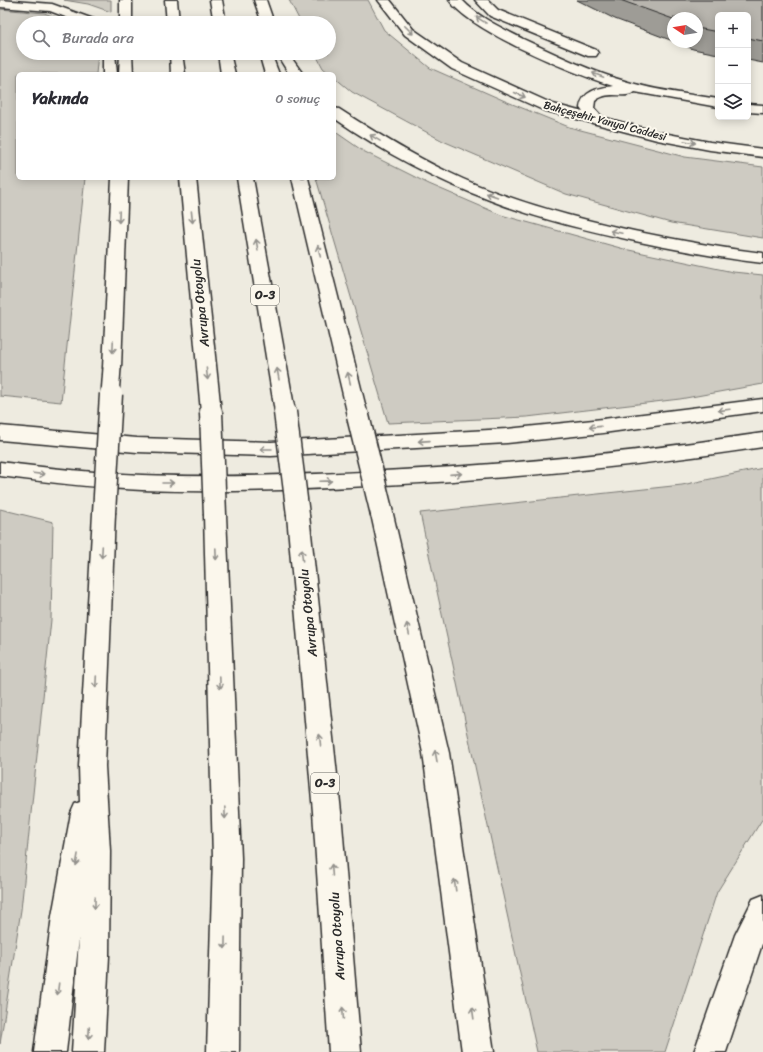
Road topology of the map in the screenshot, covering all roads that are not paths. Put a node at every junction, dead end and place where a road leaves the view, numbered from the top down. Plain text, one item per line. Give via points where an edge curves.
1 (126, 0) edge
2 (171, 0) edge
3 (216, 0) edge
4 (250, 0) edge
5 (260, 0) edge
6 (384, 0) edge
7 (456, 0) edge
8 (481, 0) edge
9 (0, 3) edge
10 (73, 16) edge
11 (126, 16) edge
12 (172, 16) edge
13 (219, 16) edge
14 (254, 16) edge
15 (266, 16) edge
16 (592, 53) dead end
17 (109, 60) edge
18 (126, 60) edge
19 (177, 60) edge
20 (225, 60) edge
21 (267, 60) edge
22 (287, 60) edge
23 (110, 72) edge
24 (126, 72) edge
25 (178, 72) edge
26 (228, 72) edge
27 (271, 72) edge
28 (295, 72) edge
29 (648, 92) junction
30 (715, 103) edge
31 (751, 108) edge
32 (763, 109) edge
33 (336, 113) edge
34 (597, 120) junction
35 (763, 153) edge
36 (120, 180) edge
37 (188, 180) edge
38 (245, 180) edge
39 (301, 180) edge
40 (763, 258) edge
41 (763, 405) edge
42 (0, 433) edge
43 (763, 440) edge
44 (0, 469) edge
45 (92, 766) junction
46 (763, 909) edge
47 (50, 1052) edge
48 (88, 1052) edge
49 (223, 1052) edge
50 (346, 1052) edge
51 (478, 1052) edge
52 (710, 1052) edge

1 - 11 main road
2 - 12 main road
3 - 13 main road
4 - 14 main road
5 - 15 main road
6 -> 34 main road, Bahçeşehir Yanyol Caddesi via 409,32 458,66 548,107
29 -> 7 main road via 558,60 506,35 463,9
8 - 16 main road via 494,13
9 - 10 main road via 52,8
17 - 23 main road
18 - 24 main road
19 - 25 main road
20 - 26 main road
21 - 27 main road
22 - 28 main road
29 - 30 main road
29 - 34 main road via 614,90 595,93 588,100 586,108
31 - 32 main road
40 -> 33 main road via 624,234 536,211 478,191 438,172 396,151
34 -> 35 main road, Bahçeşehir Yanyol Caddesi via 710,146
36 -> 45 main road, bridge
37 -> 49 main road, Avrupa Otoyolu, bridge via 214,466 227,858
50 -> 38 main road, Avrupa Otoyolu / O-3, bridge via 327,812 298,515 284,412
51 -> 39 main road, bridge via 436,754 382,514
41 -> 42 main road via 507,436 271,449 136,445
44 -> 43 main road via 74,478 161,483 248,484 329,481 535,468 672,454
45 -> 47 main road via 67,916
45 -> 48 main road via 96,851 94,956
46 - 52 main road via 750,936

